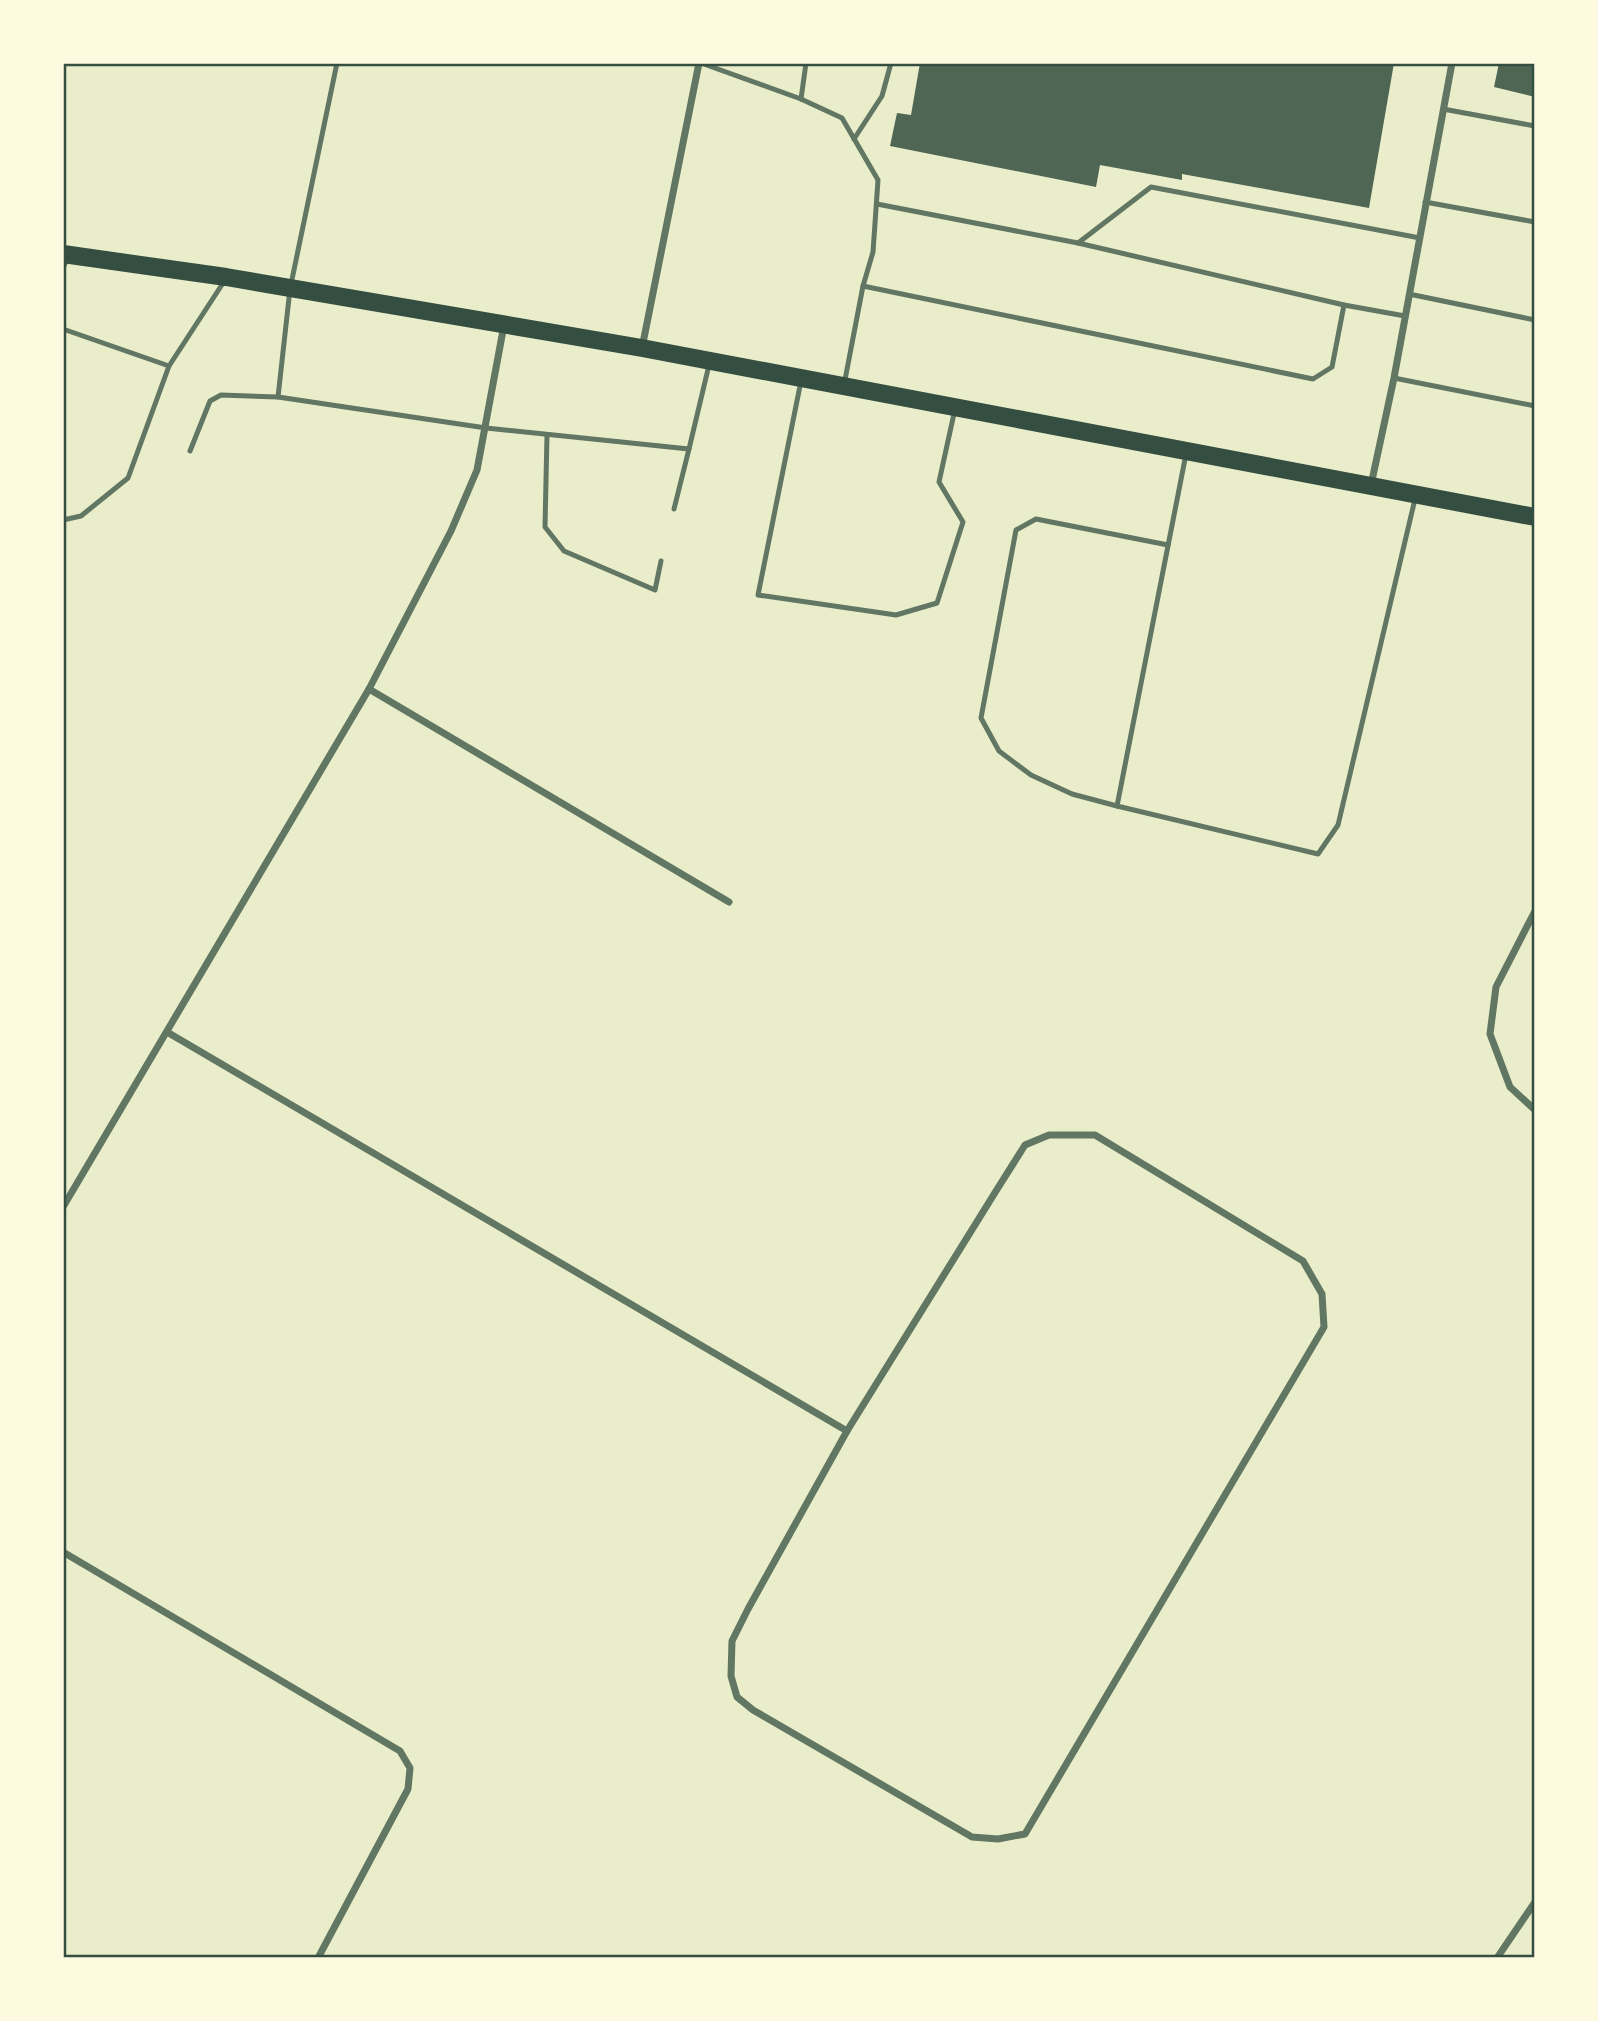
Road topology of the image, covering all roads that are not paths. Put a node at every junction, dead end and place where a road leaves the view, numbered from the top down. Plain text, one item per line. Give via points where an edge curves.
1 (337, 63) edge
2 (700, 63) edge
3 (806, 63) edge
4 (891, 63) edge
5 (1452, 63) edge
6 (801, 99) junction
7 (1443, 108) junction
8 (1535, 126) edge
9 (854, 139) junction
10 (1425, 202) junction
11 (877, 204) junction
12 (1535, 222) edge
13 (1420, 238) junction
14 (1078, 243) junction
15 (65, 257) edge
16 (226, 277) junction
17 (863, 286) junction
18 (290, 289) junction
19 (1409, 294) junction
20 (1344, 304) junction
21 (1405, 316) junction
22 (1535, 320) edge
23 (505, 324) junction
24 (63, 329) edge
25 (642, 348) junction
26 (710, 361) junction
27 (169, 366) junction
28 (802, 378) junction
29 (1394, 378) junction
30 (844, 387) junction
31 (278, 397) junction
32 (955, 406) junction
33 (1535, 406) edge
34 (486, 428) junction
35 (547, 435) junction
36 (689, 449) junction
37 (1187, 451) junction
38 (190, 452) dead end
39 (1371, 485) junction
40 (1416, 493) junction
41 (674, 509) dead end
42 (1535, 517) edge
43 (63, 520) edge
44 (1168, 545) junction
45 (661, 561) dead end
46 (369, 689) junction
47 (1117, 806) junction
48 (729, 902) dead end
49 (1535, 911) edge
50 (167, 1032) junction
51 (1535, 1110) edge
52 (63, 1207) edge
53 (847, 1431) junction
54 (63, 1552) edge
55 (1535, 1902) edge
56 (318, 1958) edge
57 (1497, 1958) edge

1 - 18 lane
2 - 6 lane
2 - 25 street
3 - 6 lane
4 - 9 lane via 882,96
5 - 7 street
6 - 9 lane via 842,118
7 - 8 lane
7 - 10 street
9 - 11 lane via 878,180
10 - 12 lane
10 - 13 street
11 - 14 lane
11 - 17 lane via 873,252
13 - 14 lane via 1151,187
13 - 19 street
14 - 20 lane
15 - 16 main road
16 - 18 main road
16 - 27 lane
17 - 20 lane via 1314,379 1332,367
17 - 30 lane
18 - 23 main road
18 - 31 lane
19 - 21 street
19 - 22 lane
20 - 21 lane
21 - 29 street
23 - 25 main road
23 - 34 street
24 - 27 lane
25 - 26 main road
26 - 28 main road
26 - 36 lane
27 - 43 lane via 128,478 81,516
28 - 30 main road
28 - 32 lane via 758,595 896,615 937,603 963,522 939,482
29 - 33 lane
29 - 39 street
30 - 32 main road
31 - 34 lane
31 - 38 lane via 221,395 210,401
32 - 37 main road
34 - 35 lane
34 - 46 street via 477,470 451,531
35 - 36 lane
35 - 45 lane via 545,527 564,551 655,590
36 - 41 lane
37 - 39 main road
37 - 44 lane
39 - 40 main road
40 - 42 main road
40 - 47 lane via 1338,825 1318,853
44 - 47 lane
44 - 47 lane via 1036,519 1016,530 981,718 999,751 1031,775 1072,794
46 - 48 street
46 - 50 street
49 - 51 street via 1496,987 1490,1034 1510,1087
50 - 52 street
50 - 53 street
53 - 53 street via 1025,1145 1049,1135 1095,1135 1303,1261 1322,1294 1324,1327 1025,1834 972,1837 753,1710 737,1696 731,1676 732,1642
54 - 56 street via 400,1751 410,1768 408,1789
55 - 57 street

